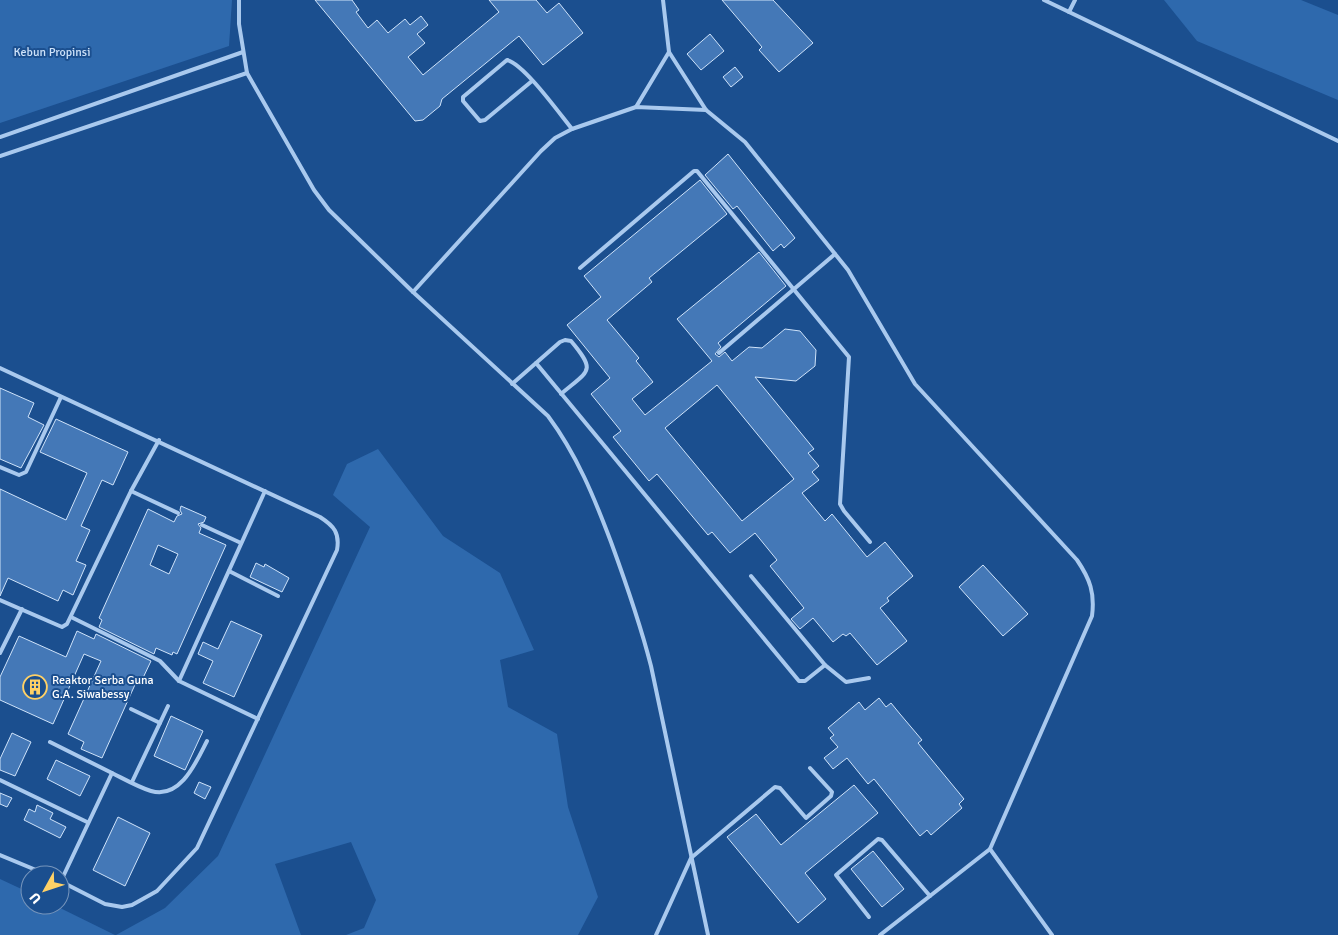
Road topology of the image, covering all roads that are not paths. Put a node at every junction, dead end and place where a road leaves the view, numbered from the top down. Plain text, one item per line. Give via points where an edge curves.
1 (239, 0) edge
2 (663, 0) edge
3 (1044, 0) edge
4 (1075, 0) edge
5 (1069, 12) junction
6 (244, 52) junction
7 (669, 52) junction
8 (247, 73) junction
9 (532, 81) junction
10 (636, 107) junction
11 (706, 110) junction
12 (572, 129) junction
13 (0, 136) edge
14 (1338, 142) edge
15 (0, 156) edge
16 (835, 254) junction
17 (580, 268) dead end
18 (796, 289) junction
19 (413, 292) junction
20 (719, 353) dead end
21 (536, 363) junction
22 (0, 368) edge
23 (512, 384) junction
24 (561, 394) junction
25 (61, 397) junction
26 (158, 440) junction
27 (0, 467) edge
28 (131, 491) junction
29 (265, 491) junction
30 (178, 513) dead end
31 (202, 525) dead end
32 (870, 542) dead end
33 (241, 543) junction
34 (229, 571) junction
35 (751, 576) dead end
36 (278, 596) dead end
37 (0, 600) edge
38 (22, 609) junction
39 (71, 617) junction
40 (0, 653) edge
41 (824, 665) junction
42 (869, 678) dead end
43 (179, 681) junction
44 (168, 706) dead end
45 (131, 709) dead end
46 (258, 719) junction
47 (160, 723) junction
48 (207, 740) dead end
49 (50, 742) dead end
50 (810, 768) dead end
51 (112, 773) junction
52 (0, 780) edge
53 (132, 782) junction
54 (87, 822) junction
55 (990, 849) junction
56 (0, 855) edge
57 (691, 858) junction
58 (24, 865) edge
59 (67, 865) edge
60 (70, 886) edge
61 (930, 896) junction
62 (870, 917) dead end
63 (656, 935) edge
64 (708, 935) edge
65 (880, 935) edge
66 (1052, 935) edge

1 - 6 lane via 238,24
2 - 7 lane
3 - 5 lane
4 - 5 lane
5 - 14 lane
6 - 8 lane
6 - 13 lane
7 - 10 lane
7 - 11 lane
8 - 15 lane
8 - 19 lane via 314,190 329,210
9 - 9 lane via 514,61 507,60 463,101 480,121 485,120
9 - 12 lane
10 - 11 lane
10 - 12 lane
11 - 16 lane via 745,142
12 - 19 lane via 541,151
16 - 18 lane
16 - 55 lane via 859,286 915,384 1078,560 1092,587 1092,616
17 - 18 lane via 697,171
18 - 20 lane
18 - 32 lane via 849,357 840,504
19 - 23 lane
21 - 23 lane
21 - 24 lane
21 - 24 lane via 565,340 571,340 588,360 589,367 584,374
22 - 25 lane
23 - 57 lane via 548,416 575,456 626,582 651,666
24 - 41 lane via 799,681 805,681
25 - 26 lane
25 - 27 lane via 26,472 19,476
26 - 28 lane
26 - 29 lane
28 - 30 lane
28 - 39 lane
29 - 33 lane
29 - 46 lane via 320,517 332,525 339,538 337,550
31 - 33 lane
33 - 34 lane
34 - 36 lane
34 - 43 lane
35 - 41 lane
37 - 38 lane
38 - 39 lane via 62,627
38 - 40 lane
39 - 43 lane via 160,660
41 - 42 lane via 846,682
43 - 46 lane
44 - 47 lane
45 - 47 lane
46 - 60 lane via 202,841 157,890 132,905 114,906
47 - 53 lane
48 - 53 lane via 192,770 174,787 159,792
49 - 51 lane
50 - 57 lane via 832,794 809,817 802,816 780,788 775,787
51 - 53 lane
51 - 54 lane
52 - 54 lane
54 - 59 lane
55 - 61 lane
55 - 66 lane
56 - 58 lane
57 - 63 lane
57 - 64 lane
61 - 62 lane via 878,839 836,875
61 - 65 lane

